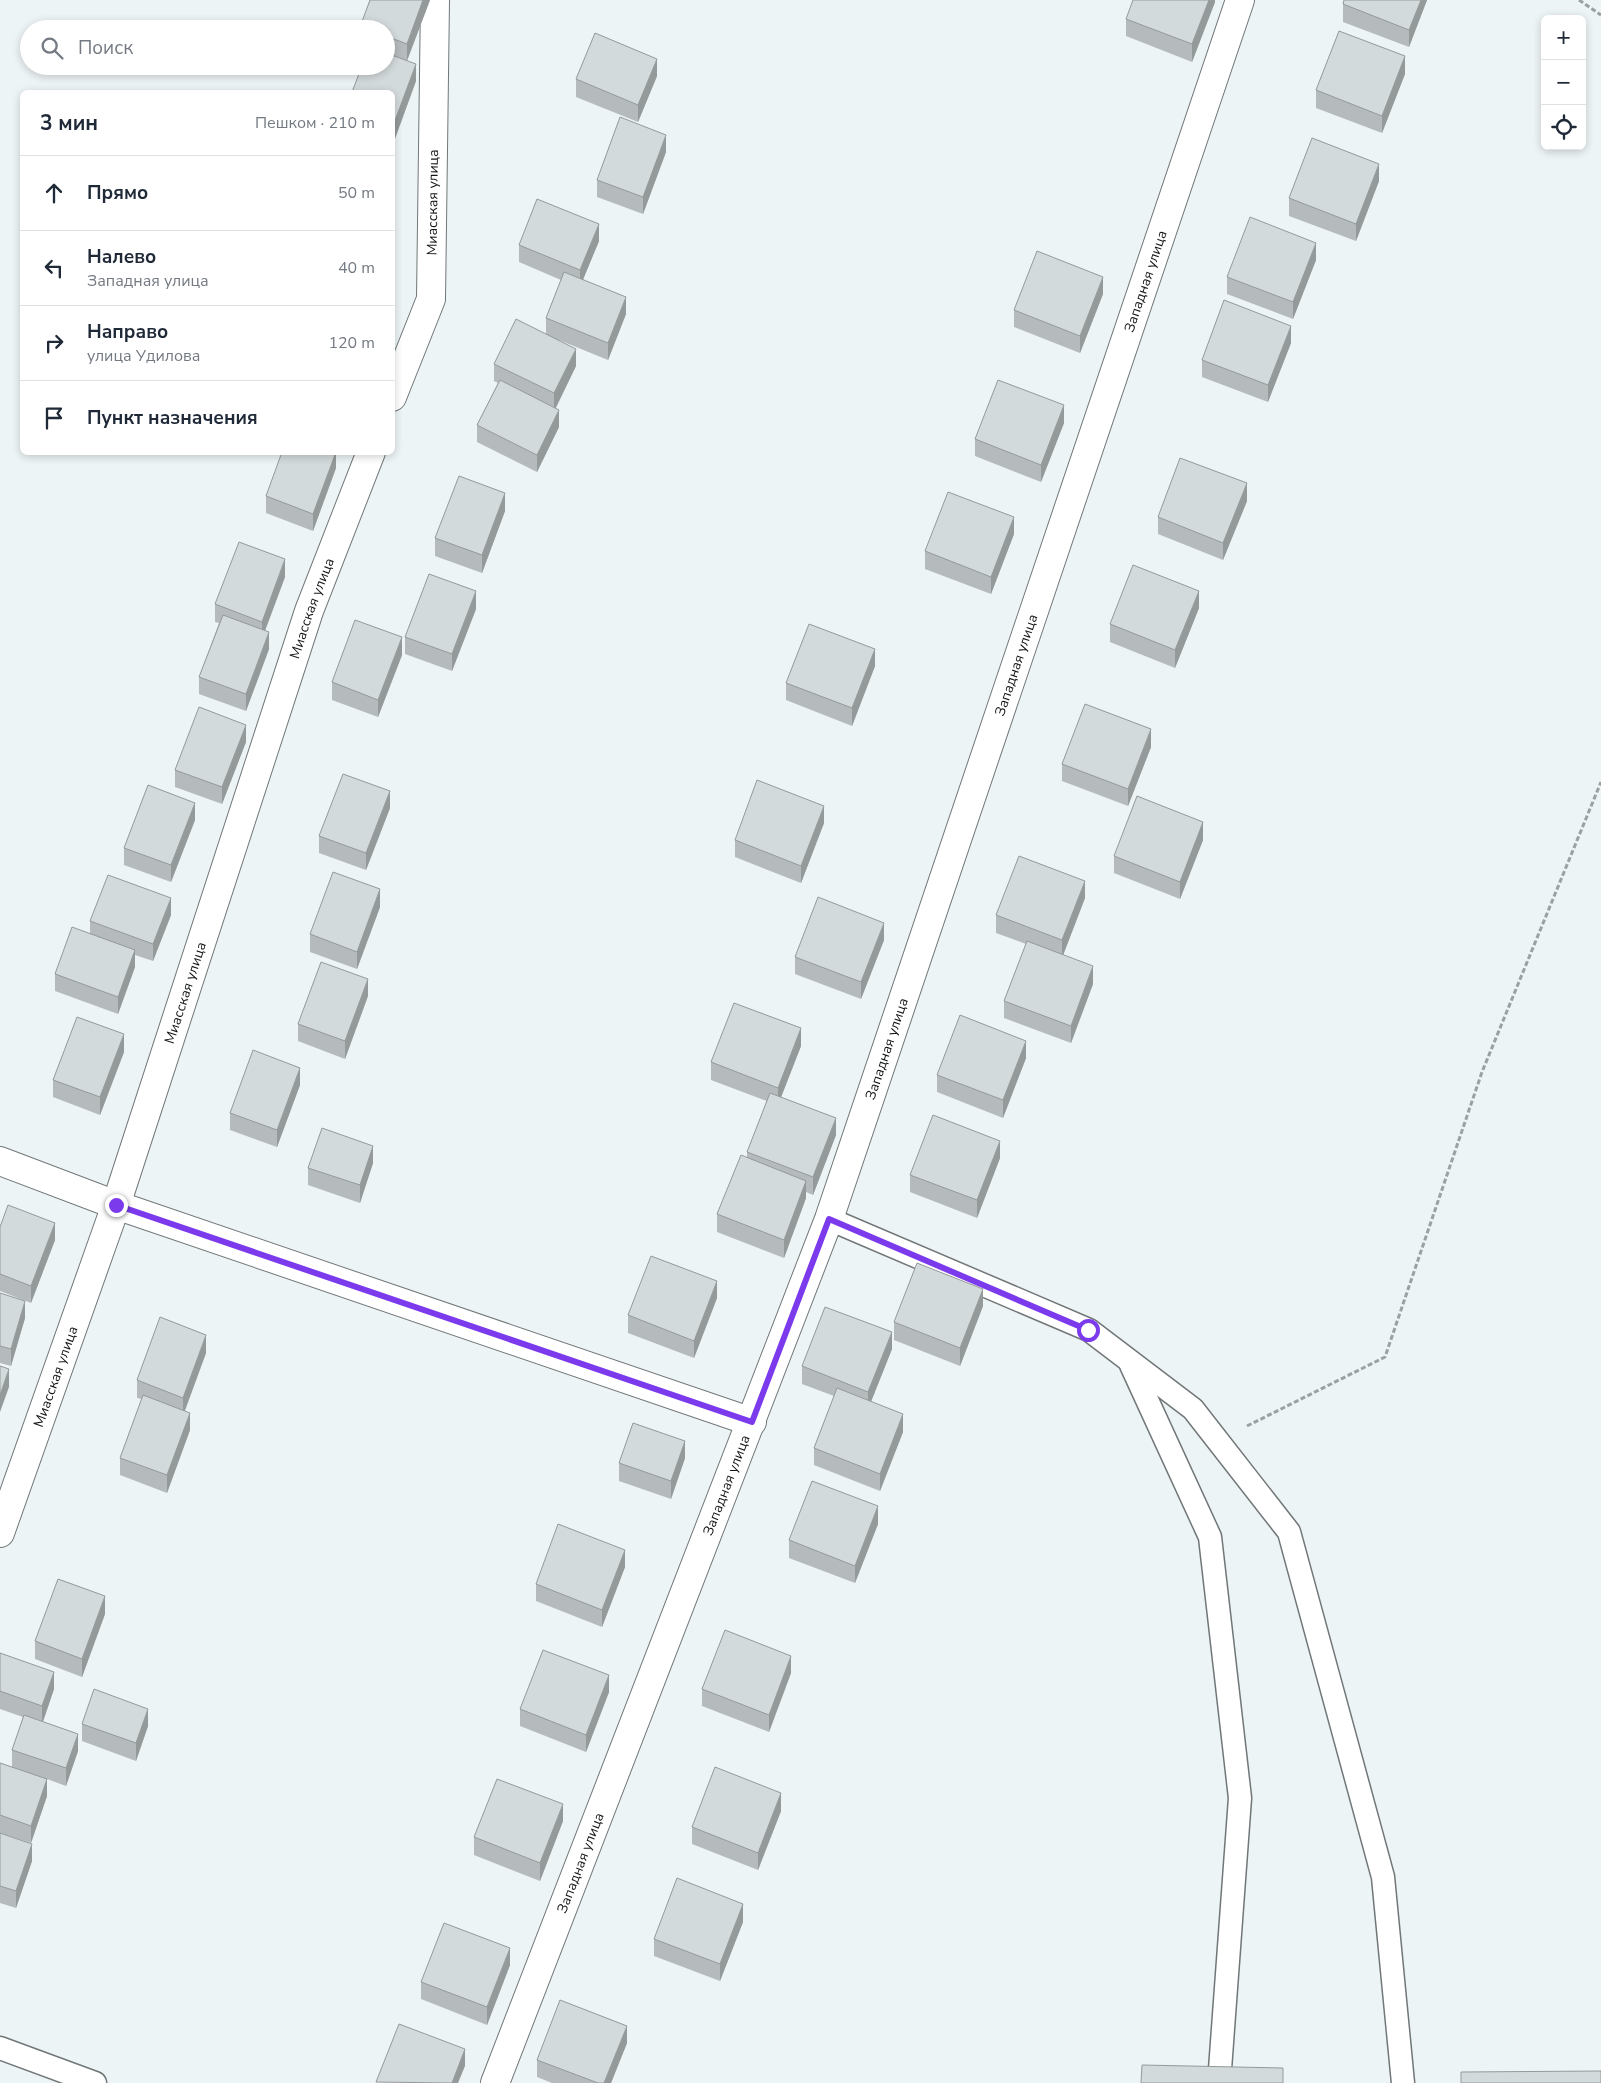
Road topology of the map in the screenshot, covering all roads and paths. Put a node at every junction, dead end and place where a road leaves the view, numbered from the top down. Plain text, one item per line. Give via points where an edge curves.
1 (435, 0) edge
2 (1240, 0) edge
3 (1579, 0) edge
4 (1601, 15) edge
5 (395, 389) edge
6 (370, 455) edge
7 (1601, 782) edge
8 (0, 1161) edge
9 (116, 1205) junction
10 (829, 1219) junction
11 (1130, 1362) junction
12 (752, 1422) junction
13 (1218, 1441) junction
14 (0, 1533) edge
15 (0, 2048) edge
16 (95, 2083) edge
17 (496, 2083) edge
18 (1219, 2083) edge
19 (1403, 2083) edge

1 - 5 street, Миасская улица via 431,299
2 - 10 street, Западная улица
3 - 4 path
6 - 9 street, Миасская улица via 309,611
7 - 13 path via 1482,1072 1385,1357
8 - 9 street
9 - 12 street
9 - 14 street, Миасская улица
10 - 11 lane via 1088,1330
10 - 12 street, Западная улица
11 - 13 lane via 1193,1410
11 - 18 lane via 1210,1537 1240,1798
12 - 17 street, Западная улица
13 - 19 lane via 1289,1532 1383,1877
15 - 16 lane

